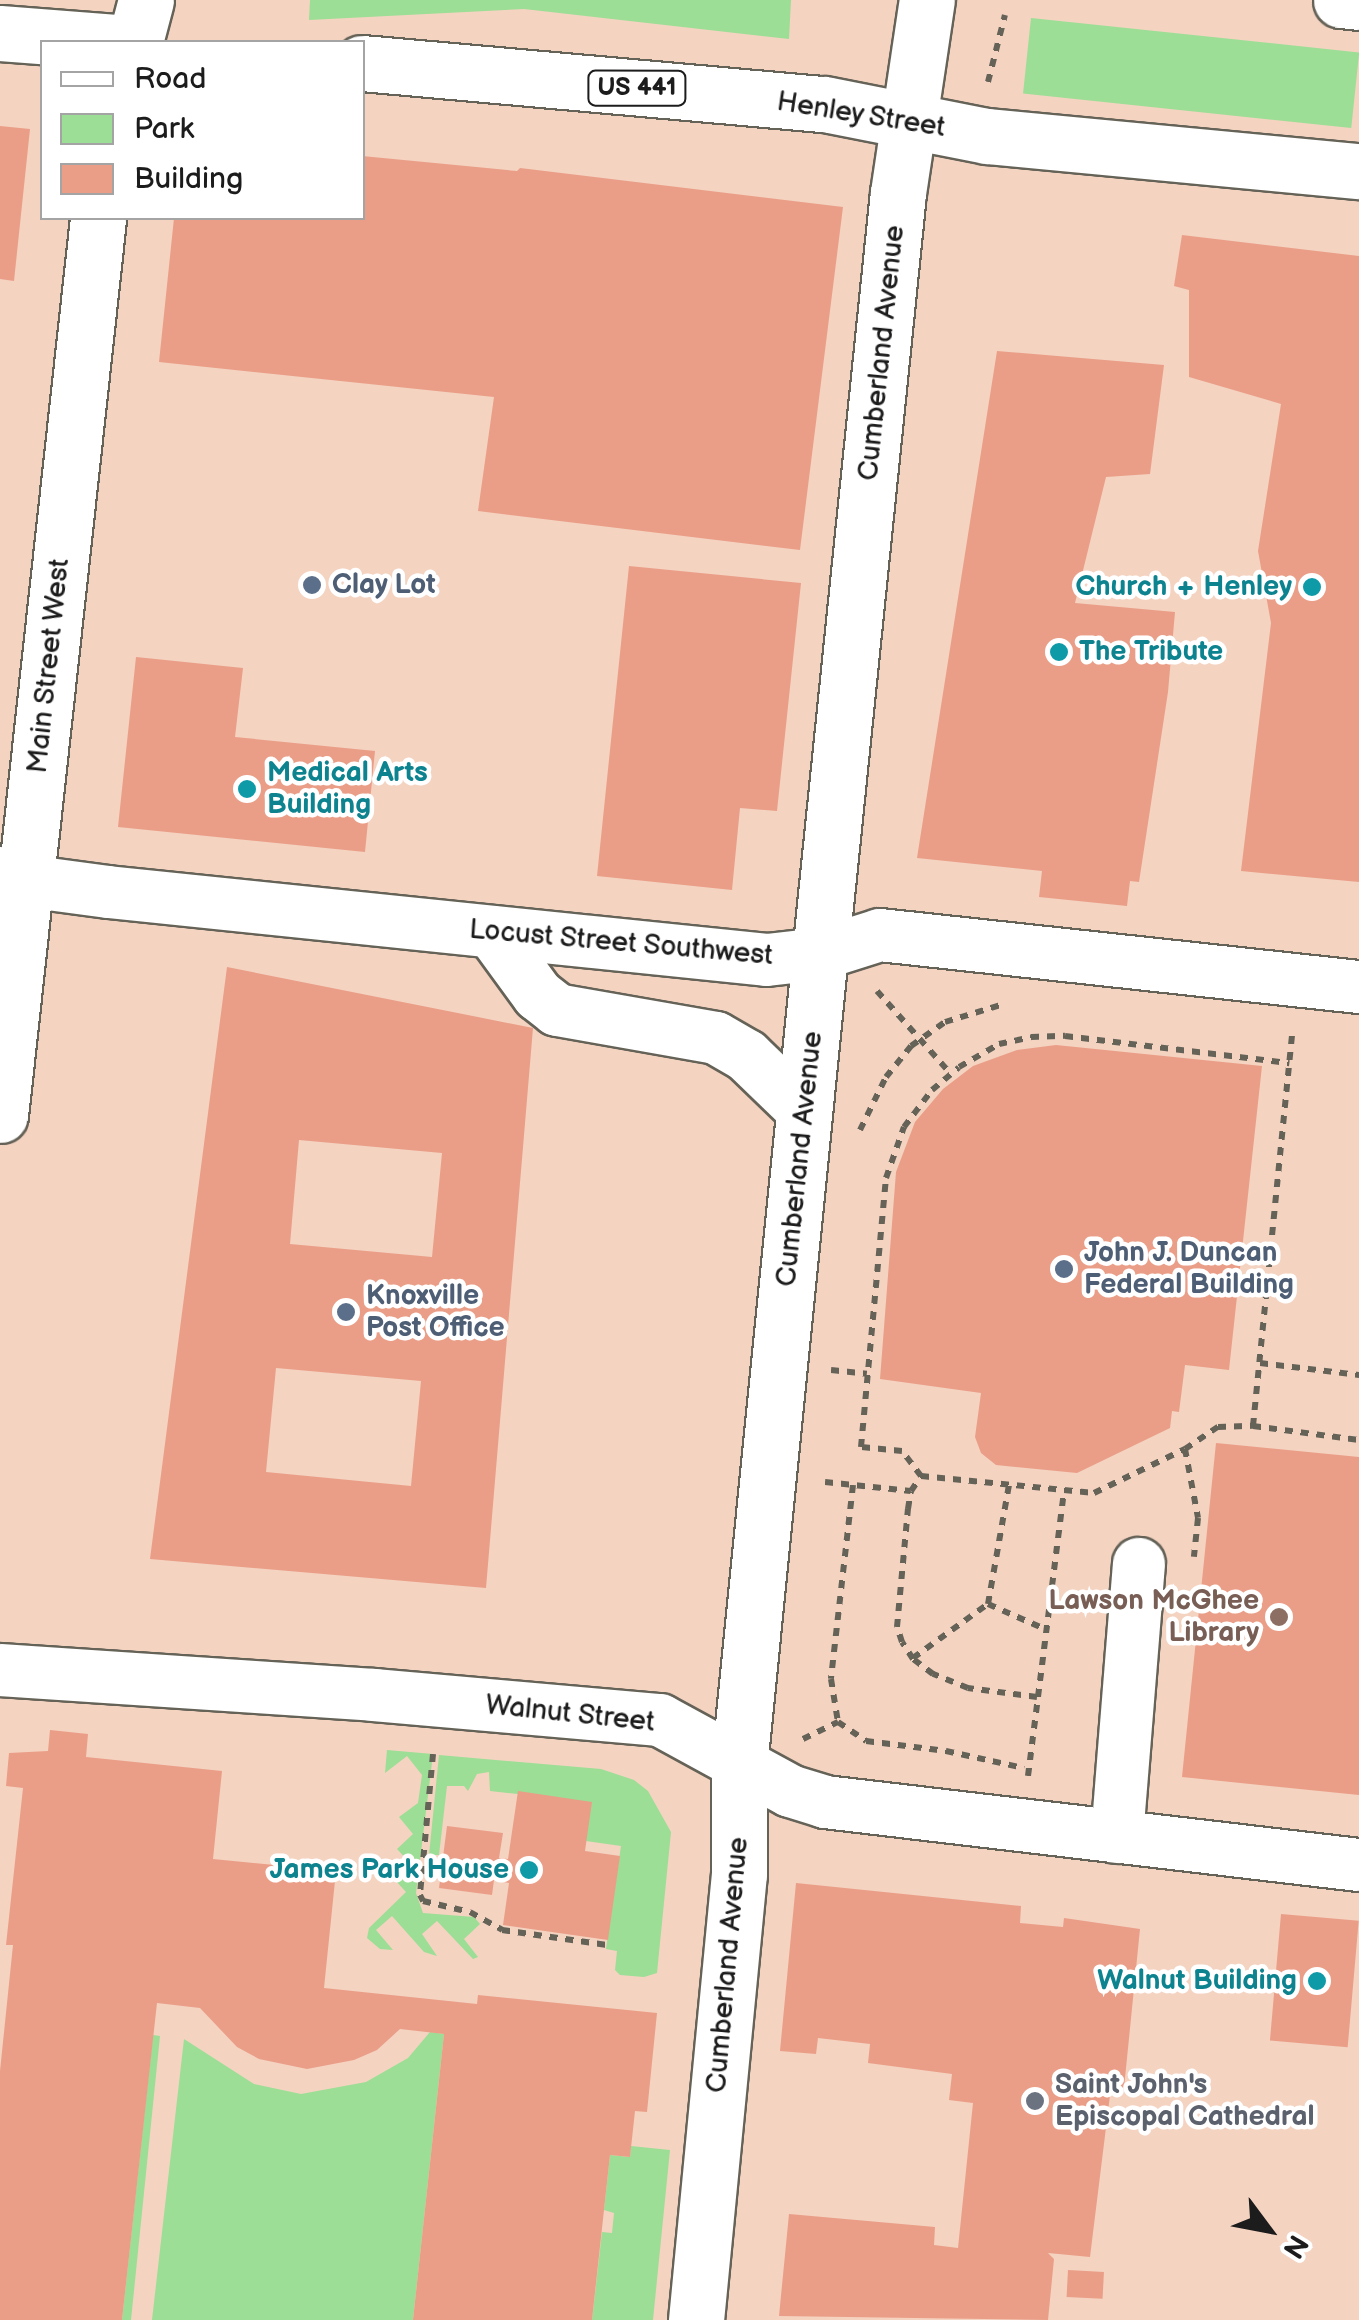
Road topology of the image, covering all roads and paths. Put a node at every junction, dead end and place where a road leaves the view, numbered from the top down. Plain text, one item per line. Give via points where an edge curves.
1 (146, 0) edge
2 (927, 0) edge
3 (1341, 0) edge
4 (1359, 2) edge
5 (1005, 16) dead end
6 (0, 33) edge
7 (90, 40) edge
8 (136, 40) edge
9 (365, 63) edge
10 (988, 84) dead end
11 (910, 122) junction
12 (1359, 171) edge
13 (98, 220) edge
14 (13, 877) edge
15 (492, 932) junction
16 (820, 954) junction
17 (873, 987) dead end
18 (1359, 988) edge
19 (1015, 1002) dead end
20 (1292, 1027) dead end
21 (920, 1040) junction
22 (1289, 1063) junction
23 (951, 1074) junction
24 (804, 1111) junction
25 (0, 1115) edge
26 (854, 1142) dead end
27 (1260, 1363) junction
28 (830, 1370) dead end
29 (868, 1374) junction
30 (1359, 1375) edge
31 (1253, 1426) junction
32 (1359, 1440) edge
33 (921, 1476) junction
34 (825, 1482) dead end
35 (1010, 1484) junction
36 (853, 1485) junction
37 (1064, 1490) junction
38 (911, 1491) junction
39 (1139, 1564) dead end
40 (988, 1604) junction
41 (1047, 1630) junction
42 (913, 1659) junction
43 (0, 1670) edge
44 (1037, 1696) junction
45 (838, 1722) junction
46 (794, 1743) dead end
47 (434, 1748) dead end
48 (740, 1765) junction
49 (1029, 1770) junction
50 (1122, 1778) junction
51 (1027, 1787) dead end
52 (1116, 1836) junction
53 (1359, 1866) edge
54 (607, 1945) dead end
55 (696, 2320) edge

1 - 8 main road
2 - 11 main road, Cumberland Avenue
3 - 4 main road
5 - 10 path
6 - 7 main road
9 - 11 main road, Henley Street / US 441 via 824,104
11 - 12 main road, Henley Street / US 441 via 987,136
11 - 16 main road, Cumberland Avenue
13 - 14 main road, Main Street West
14 - 15 street, Locust Street Southwest
14 - 25 main road, Main Street West
15 - 16 street, Locust Street Southwest via 766,960
15 - 24 street via 557,1010 716,1038 747,1056
16 - 18 street, Locust Street Southwest via 880,936
16 - 24 main road, Cumberland Avenue
17 - 21 path
19 - 21 path via 944,1022
20 - 22 path
21 - 23 path
21 - 26 path via 886,1077
22 - 23 path via 1065,1036 999,1044
22 - 27 path
23 - 29 path via 904,1127 886,1178
24 - 48 main road, Cumberland Avenue
27 - 30 path
27 - 31 path
28 - 29 path
29 - 33 path via 861,1446 902,1451
31 - 32 path
31 - 37 path via 1218,1427 1094,1493
33 - 35 path
33 - 38 path
34 - 36 path
35 - 37 path
35 - 40 path
36 - 38 path
36 - 45 path via 830,1680
37 - 41 path
38 - 42 path via 897,1627
39 - 50 street
40 - 41 path
40 - 42 path
41 - 44 path
42 - 44 path via 968,1688
43 - 48 street, Walnut Street via 660,1720
44 - 49 path
45 - 46 path
45 - 49 path via 866,1741
47 - 54 path via 423,1901 470,1912 502,1930
48 - 52 street, Walnut Street via 824,1802
48 - 55 main road, Cumberland Avenue via 740,1874
49 - 50 path
49 - 51 path
50 - 52 street
52 - 53 street, Walnut Street

